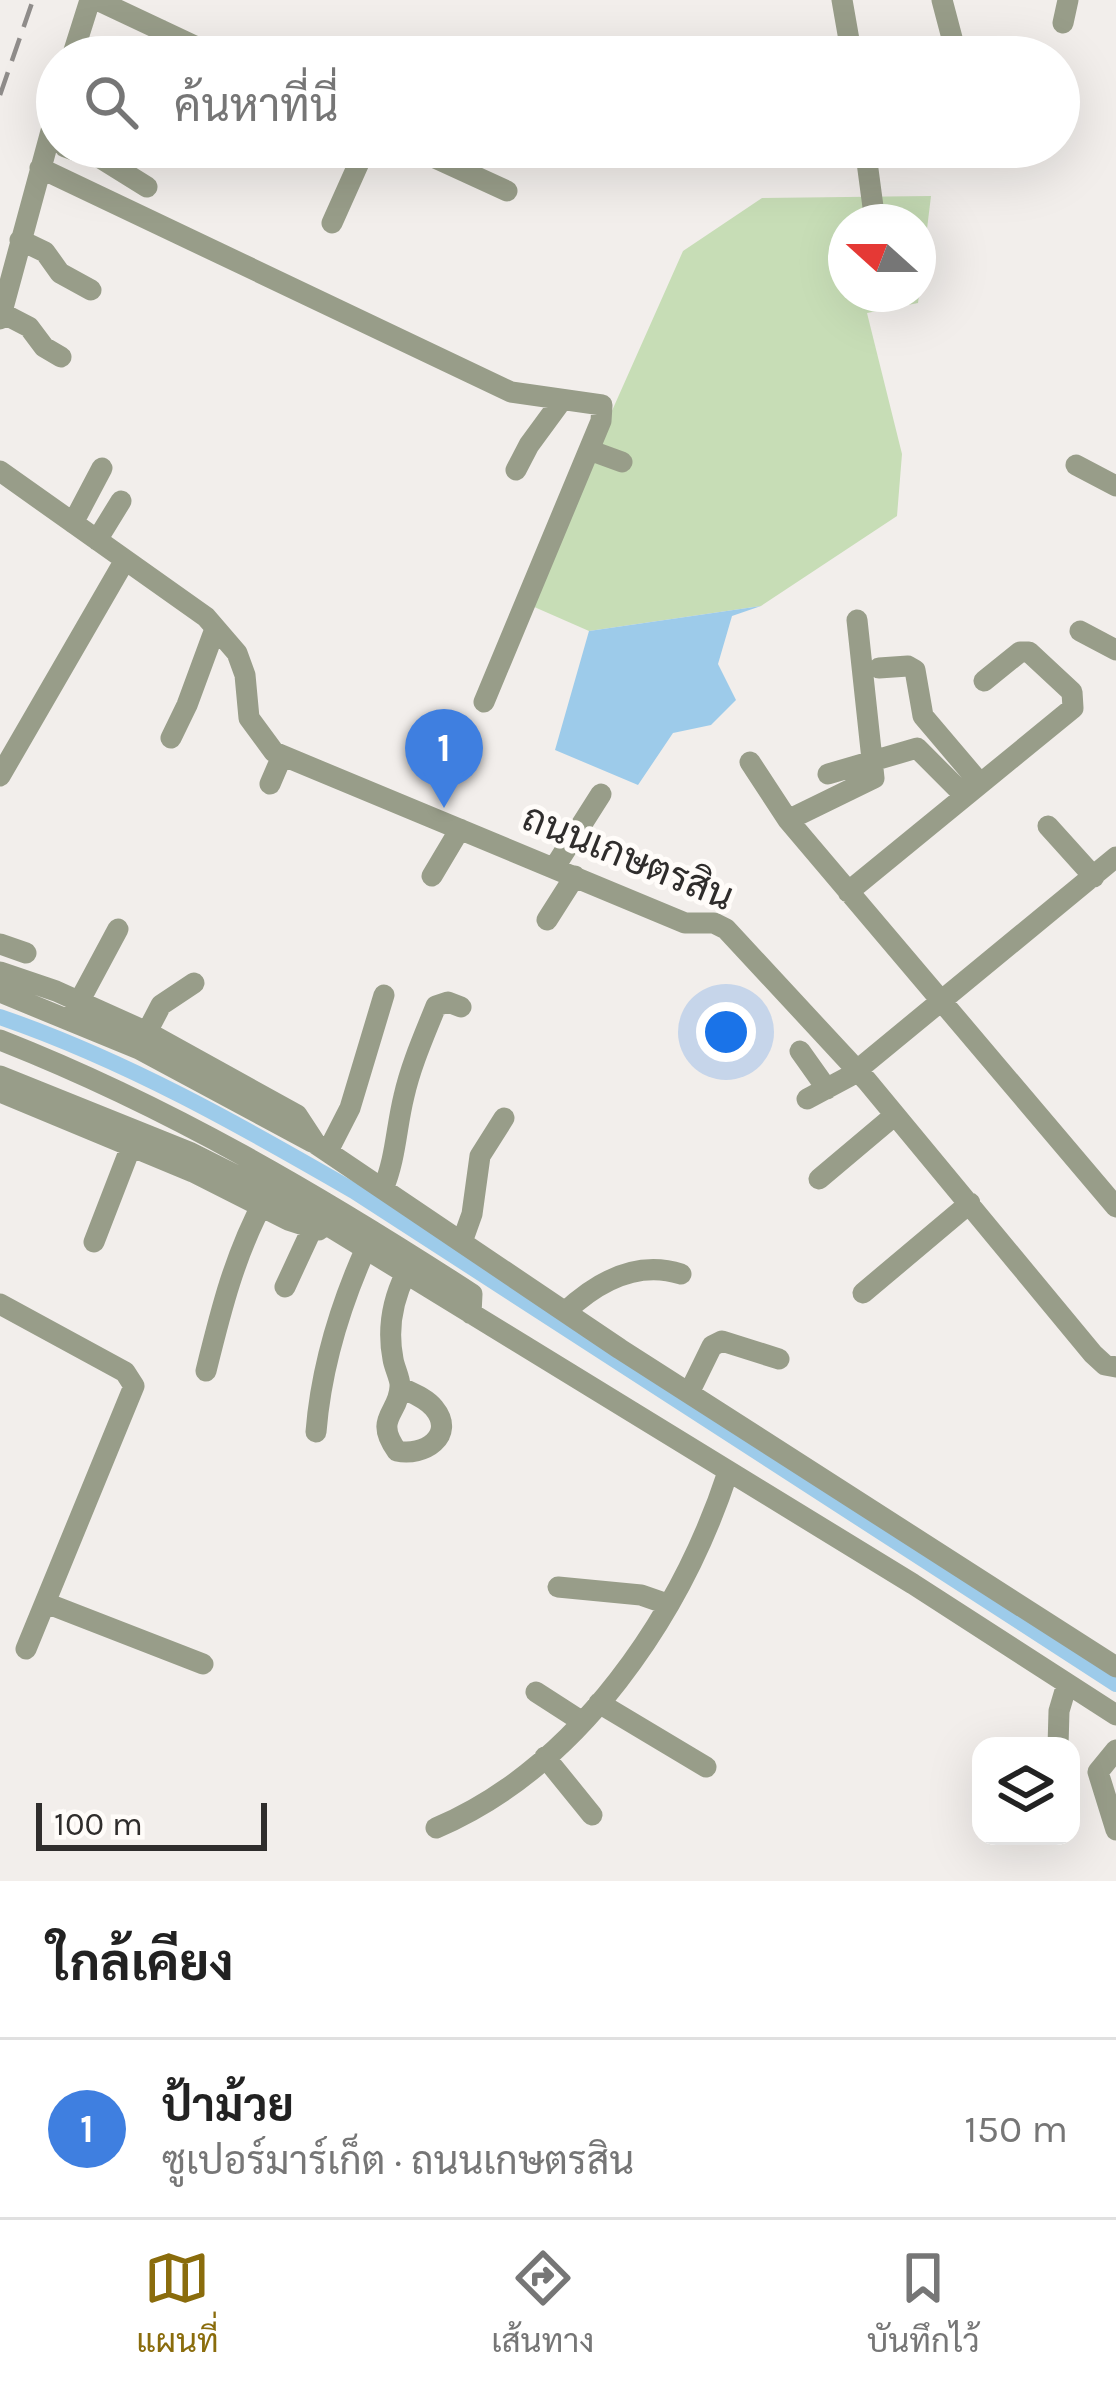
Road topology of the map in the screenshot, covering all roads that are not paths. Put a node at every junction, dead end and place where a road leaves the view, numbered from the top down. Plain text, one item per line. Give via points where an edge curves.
1 (94, 0) edge
2 (842, 0) edge
3 (942, 0) edge
4 (1068, 0) edge
5 (1063, 23) dead end
6 (161, 30) junction
7 (80, 36) edge
8 (159, 36) edge
9 (174, 36) edge
10 (848, 36) edge
11 (951, 36) edge
12 (40, 168) joint
13 (122, 168) edge
14 (357, 168) edge
15 (457, 168) edge
16 (868, 168) edge
17 (147, 187) dead end
18 (507, 191) dead end
19 (873, 204) edge
20 (332, 223) dead end
21 (20, 240) junction
22 (91, 290) dead end
23 (1, 316) edge
24 (62, 357) dead end
25 (562, 400) junction
26 (589, 450) junction
27 (622, 462) dead end
28 (1076, 465) dead end
29 (102, 468) dead end
30 (516, 470) dead end
31 (0, 471) edge
32 (1116, 486) edge
33 (121, 500) dead end
34 (73, 523) junction
35 (97, 540) junction
36 (125, 560) junction
37 (857, 620) dead end
38 (215, 629) junction
39 (1080, 631) dead end
40 (1116, 650) edge
41 (879, 668) dead end
42 (984, 681) dead end
43 (484, 702) dead end
44 (171, 738) dead end
45 (282, 756) junction
46 (750, 762) dead end
47 (874, 763) junction
48 (828, 774) dead end
49 (0, 776) edge
50 (270, 784) dead end
51 (971, 788) junction
52 (601, 794) dead end
53 (788, 820) junction
54 (1048, 826) dead end
55 (460, 829) junction
56 (1116, 857) edge
57 (564, 872) junction
58 (431, 876) dead end
59 (1094, 877) junction
60 (848, 892) junction
61 (547, 920) dead end
62 (118, 928) dead end
63 (0, 944) edge
64 (26, 952) dead end
65 (0, 972) edge
66 (194, 983) dead end
67 (0, 992) edge
68 (384, 995) dead end
69 (939, 1001) junction
70 (461, 1007) dead end
71 (75, 1010) junction
72 (147, 1032) junction
73 (0, 1040) edge
74 (800, 1052) dead end
75 (857, 1070) junction
76 (0, 1076) edge
77 (0, 1092) edge
78 (147, 1104) junction
79 (896, 1115) junction
80 (504, 1118) dead end
81 (131, 1146) junction
82 (322, 1148) junction
83 (819, 1179) dead end
84 (383, 1189) junction
85 (265, 1198) junction
86 (970, 1203) junction
87 (1116, 1207) edge
88 (314, 1223) junction
89 (94, 1242) dead end
90 (462, 1242) junction
91 (366, 1248) junction
92 (406, 1273) junction
93 (681, 1274) dead end
94 (285, 1287) dead end
95 (862, 1293) dead end
96 (0, 1304) edge
97 (566, 1312) junction
98 (471, 1314) junction
99 (779, 1359) dead end
100 (1116, 1367) edge
101 (206, 1371) dead end
102 (400, 1387) dead end
103 (689, 1394) junction
104 (316, 1432) dead end
105 (728, 1472) junction
106 (558, 1587) dead end
107 (46, 1603) junction
108 (667, 1604) junction
109 (26, 1649) dead end
110 (203, 1664) dead end
111 (1116, 1667) edge
112 (1067, 1684) junction
113 (536, 1692) dead end
114 (599, 1703) junction
115 (1116, 1715) edge
116 (581, 1721) junction
117 (1058, 1736) edge
118 (1116, 1750) edge
119 (545, 1757) junction
120 (706, 1767) dead end
121 (592, 1815) dead end
122 (436, 1828) dead end
123 (1116, 1830) edge

1 - 6 street
1 - 7 street
2 - 10 street
3 - 11 street
4 - 5 street
6 - 8 street
6 - 9 street
12 - 21 street
12 - 25 street via 511,392
13 - 17 street
14 - 20 street
15 - 18 street
16 - 19 street
21 - 22 street
21 - 23 street
23 - 24 street via 29,327
25 - 26 street via 602,405
25 - 30 street
26 - 27 street
26 - 43 street
28 - 32 street
29 - 34 street
31 - 34 street
33 - 35 street
34 - 35 street
35 - 36 street
36 - 38 street
36 - 49 street
37 - 47 street
38 - 44 street
38 - 45 street via 237,653 249,718
39 - 40 street
41 - 51 street via 915,670 923,716
42 - 51 street via 1024,651 1074,702 1067,716
45 - 50 street
45 - 55 street, ถนนเกษตรสิน
46 - 53 street
47 - 48 street
47 - 51 street via 917,748
47 - 53 street via 866,784
51 - 60 street
52 - 57 street
53 - 60 street
54 - 59 street
55 - 57 street, ถนนเกษตรสิน
55 - 58 street
56 - 59 street
57 - 61 street
57 - 75 street, ถนนเกษตรสิน via 685,923 726,929
59 - 69 street
60 - 69 street
62 - 71 street
63 - 64 street
65 - 71 street
66 - 72 street via 161,1006
67 - 71 street
68 - 82 street via 350,1108
69 - 75 street
69 - 87 street
70 - 84 street via 436,1006
71 - 72 street
71 - 82 street
72 - 82 street via 297,1115
73 - 78 street
74 - 75 street via 817,1094
75 - 79 street, ถนนเกษตรสิน
76 - 85 street via 189,1152
77 - 81 street
78 - 81 street
78 - 98 street via 390,1240 472,1294
79 - 83 street
79 - 86 street, ถนนเกษตรสิน
80 - 90 street via 480,1156
81 - 85 street
81 - 89 street
82 - 84 street
84 - 90 street
85 - 88 street
85 - 101 street via 232,1268
86 - 95 street
86 - 100 street, ถนนเกษตรสิน via 1093,1354
88 - 91 street
88 - 94 street
90 - 97 street
91 - 92 street
91 - 104 street via 319,1393
92 - 98 street
92 - 102 street via 390,1342
93 - 97 street via 628,1271
96 - 107 street via 125,1372 134,1386
97 - 103 street
98 - 105 street
99 - 103 street via 722,1341
103 - 111 street
105 - 108 street
105 - 112 street
106 - 108 street
107 - 109 street
107 - 110 street
108 - 114 street
112 - 115 street
112 - 117 street
113 - 116 street
114 - 116 street
114 - 120 street
116 - 119 street
118 - 123 street via 1098,1772
119 - 121 street
119 - 122 street via 489,1803

